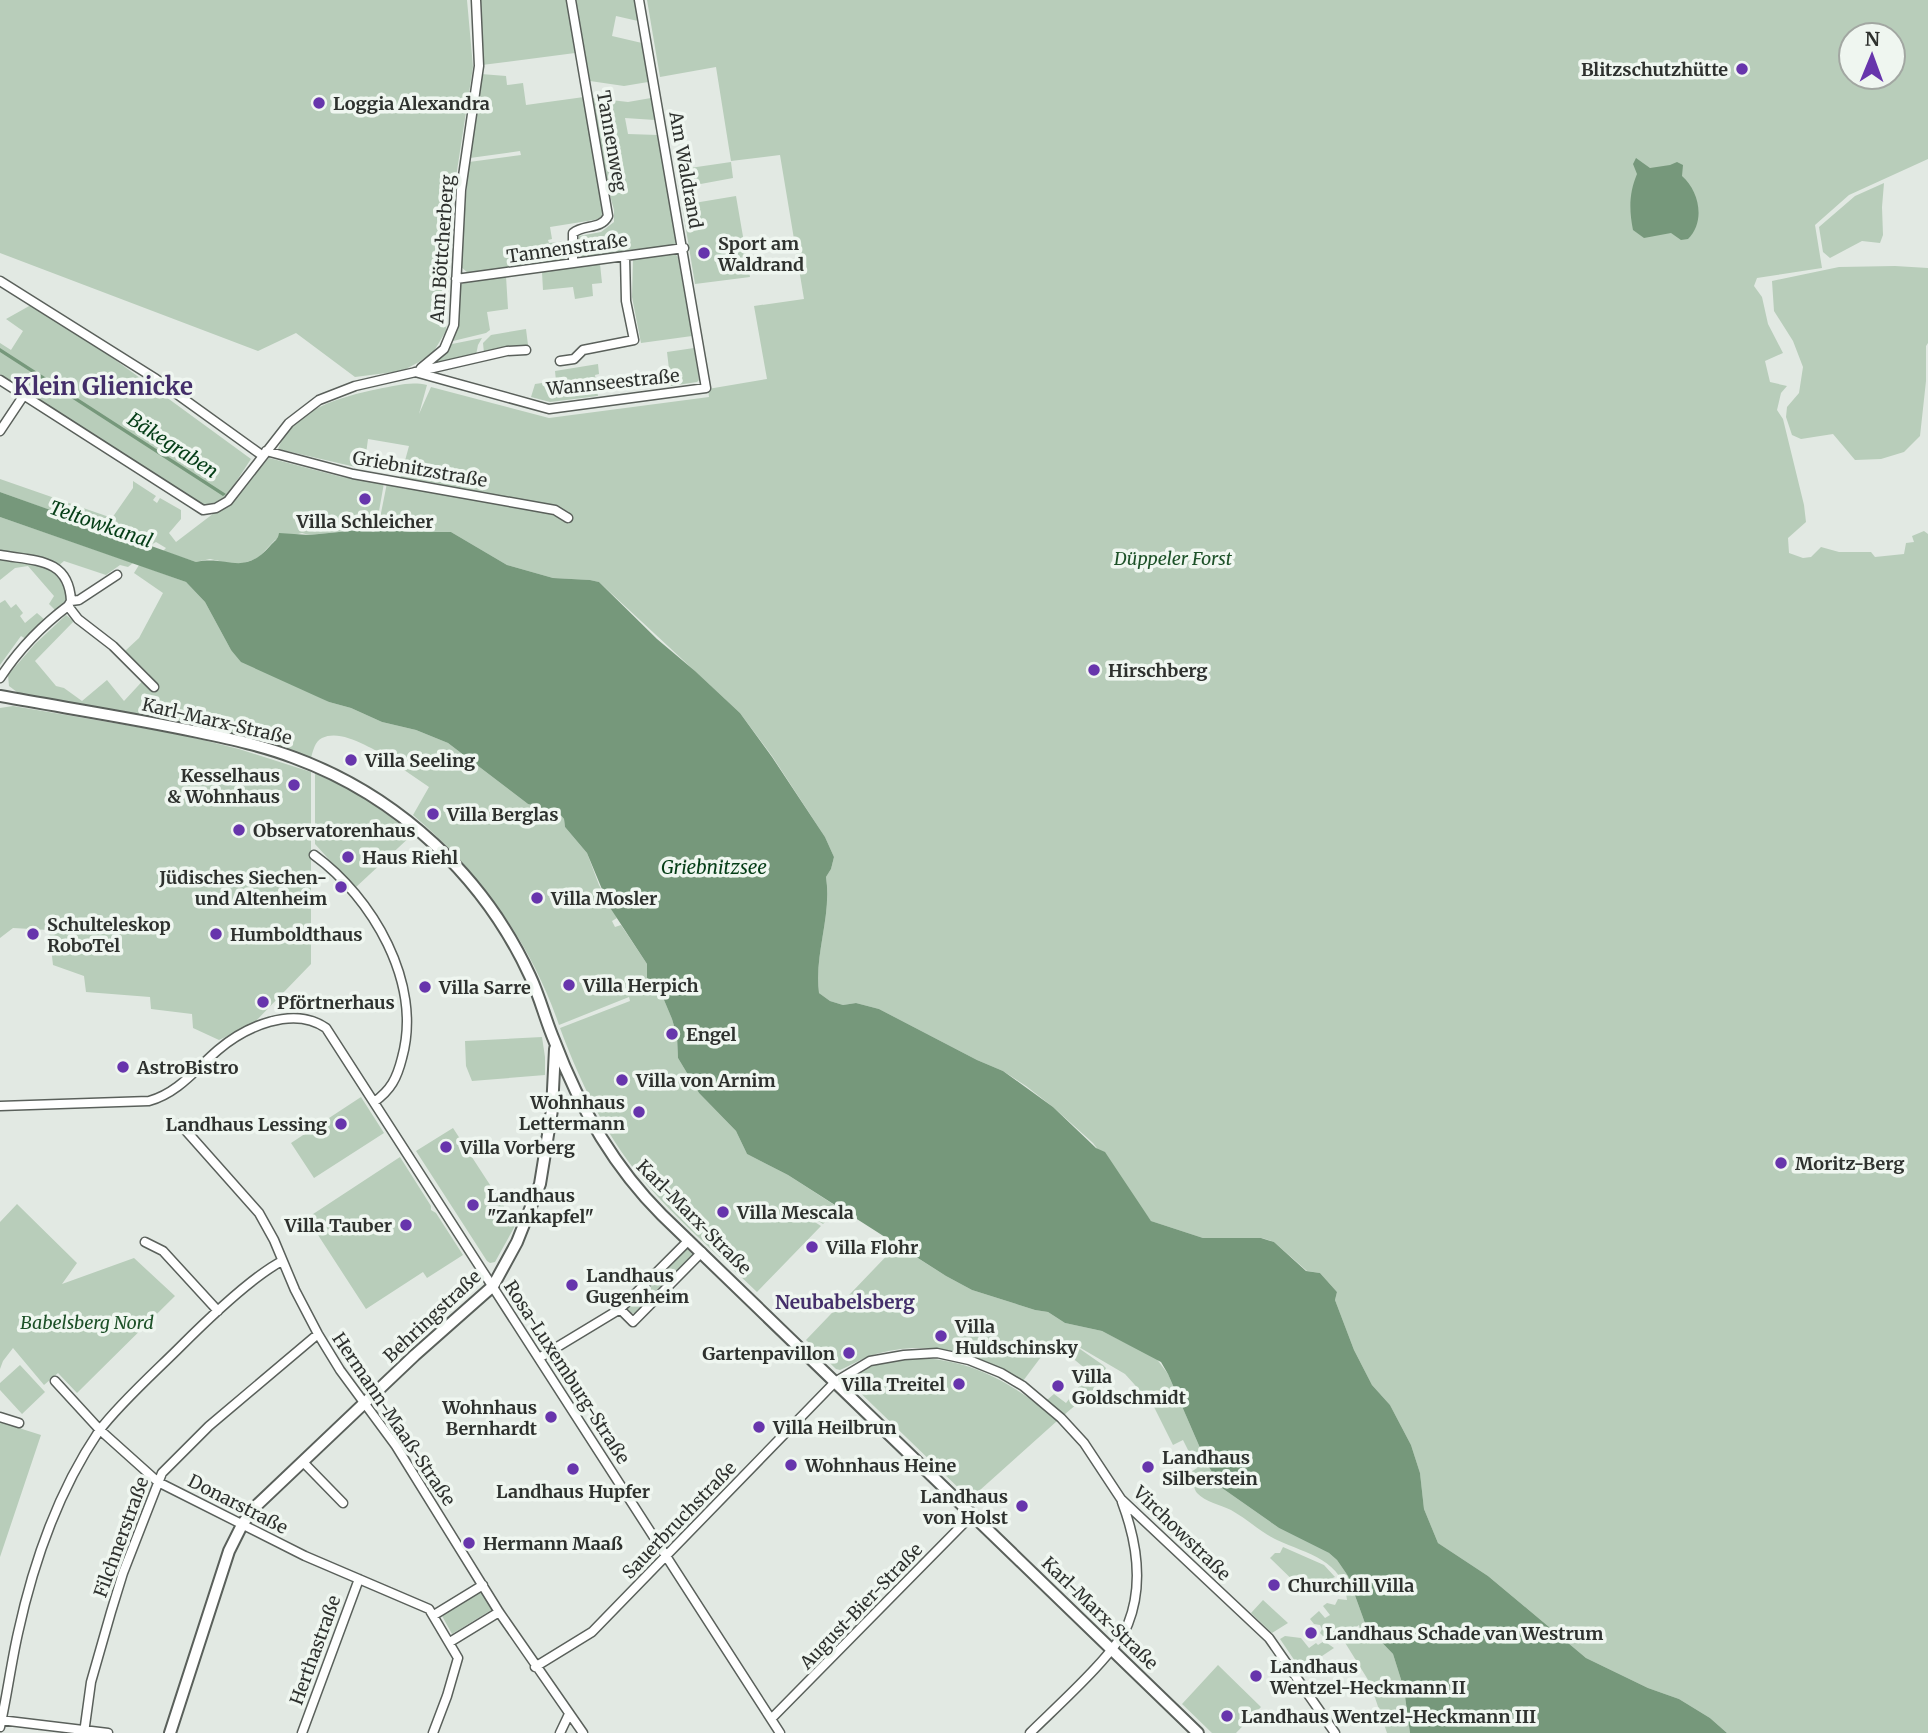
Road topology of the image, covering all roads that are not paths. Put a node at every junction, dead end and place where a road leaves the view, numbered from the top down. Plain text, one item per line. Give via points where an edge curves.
1 (476, 0) edge
2 (570, 0) edge
3 (639, 0) edge
4 (684, 248) junction
5 (625, 256) junction
6 (573, 263) junction
7 (456, 279) junction
8 (0, 281) edge
9 (526, 350) dead end
10 (560, 361) dead end
11 (415, 372) junction
12 (0, 380) edge
13 (706, 388) joint
14 (24, 395) junction
15 (0, 431) edge
16 (264, 453) junction
17 (568, 518) dead end
18 (0, 555) edge
19 (117, 575) dead end
20 (70, 603) junction
21 (0, 678) edge
22 (154, 687) dead end
23 (0, 696) edge
24 (314, 855) dead end
25 (554, 1042) junction
26 (374, 1102) junction
27 (0, 1106) edge
28 (180, 1124) dead end
29 (689, 1240) junction
30 (145, 1242) dead end
31 (702, 1252) junction
32 (282, 1261) junction
33 (493, 1286) junction
34 (620, 1309) junction
35 (218, 1311) junction
36 (317, 1334) junction
37 (539, 1358) junction
38 (55, 1381) dead end
39 (835, 1382) junction
40 (364, 1404) junction
41 (0, 1417) edge
42 (19, 1423) dead end
43 (100, 1430) junction
44 (303, 1462) junction
45 (158, 1482) junction
46 (1122, 1499) junction
47 (343, 1503) dead end
48 (972, 1514) junction
49 (243, 1523) junction
50 (666, 1556) junction
51 (359, 1578) junction
52 (484, 1585) junction
53 (499, 1612) junction
54 (434, 1615) junction
55 (450, 1642) junction
56 (1111, 1649) junction
57 (535, 1667) junction
58 (569, 1714) junction
59 (771, 1719) junction
60 (0, 1723) edge
61 (84, 1732) edge
62 (108, 1733) edge
63 (170, 1733) edge
64 (302, 1733) edge
65 (433, 1733) edge
66 (560, 1733) edge
67 (583, 1733) edge
68 (780, 1733) edge
69 (1030, 1733) edge
70 (1198, 1733) edge
71 (1335, 1733) edge

1 - 7 street, Am Böttcherberg via 479,66 461,190
2 - 6 street, Tannenweg via 608,216 601,224 573,233
3 - 4 street, Am Waldrand
4 - 5 street, Tannenstraße
4 - 13 street, Am Waldrand
5 - 6 street, Tannenstraße
5 - 10 street, Wannseestraße via 626,301 634,340 583,350 575,359
6 - 7 street, Tannenstraße
7 - 11 street, Am Böttcherberg via 450,338 438,356
8 - 16 street
9 - 11 street
11 - 13 street, Wannseestraße via 549,409
11 - 16 street, Wannseestraße via 347,388 319,400 289,424
12 - 14 street
14 - 15 street
14 - 16 street, Wannseestraße via 203,510 228,501
16 - 17 street, Griebnitzstraße via 353,474 555,510
18 - 20 street via 53,565 67,583
19 - 20 street
20 - 21 street via 38,629
20 - 22 street via 78,619
23 - 25 street, Karl-Marx-Straße via 259,746 313,765 374,796 432,841 495,913 530,976
24 - 26 street via 352,890 375,922 405,996 404,1052 388,1092
25 - 29 street, Karl-Marx-Straße via 587,1112 619,1164
25 - 33 street, Behringstraße via 552,1110 540,1184
26 - 27 street, Rosa-Luxemburg-Straße via 326,1028 289,1018 248,1031 220,1048 178,1087 158,1098
26 - 33 street, Rosa-Luxemburg-Straße
28 - 32 street, Hermann-Maaß-Straße via 259,1213
29 - 31 street, Karl-Marx-Straße
29 - 34 street
30 - 35 street via 163,1251
31 - 34 street via 634,1322
31 - 39 street, Karl-Marx-Straße
32 - 35 street
32 - 36 street, Hermann-Maaß-Straße
33 - 37 street, Rosa-Luxemburg-Straße
33 - 40 street, Behringstraße
34 - 37 street
35 - 43 street
36 - 40 street, Hermann-Maaß-Straße
36 - 45 street, Filchnerstraße via 209,1426
37 - 50 street, Rosa-Luxemburg-Straße
38 - 43 street, Donarstraße
39 - 46 street, Virchowstraße via 870,1361 920,1353 960,1357 993,1369 1023,1386 1062,1418
39 - 48 street, Karl-Marx-Straße
39 - 50 street, Sauerbruchstraße
40 - 44 street, Behringstraße
40 - 52 street, Hermann-Maaß-Straße
41 - 42 street
43 - 45 street, Donarstraße
43 - 60 street via 59,1508 33,1577
44 - 47 street
44 - 49 street, Behringstraße
45 - 49 street, Donarstraße
45 - 61 street, Filchnerstraße via 111,1612 91,1682
46 - 56 street via 1137,1556 1137,1577 1127,1626
46 - 71 street, Virchowstraße via 1269,1638
48 - 56 street, Karl-Marx-Straße
48 - 59 street, August-Bier-Straße
49 - 51 street, Donarstraße
49 - 63 street, Behringstraße via 229,1551
50 - 57 street, Sauerbruchstraße via 592,1632
50 - 59 street, Rosa-Luxemburg-Straße
51 - 54 street, Donarstraße
51 - 64 street, Herthastraße
52 - 53 street, Hermann-Maaß-Straße
52 - 54 street
53 - 55 street
53 - 57 street, Hermann-Maaß-Straße
54 - 55 street
55 - 65 street via 458,1658
56 - 69 street
56 - 70 street, Karl-Marx-Straße
57 - 58 street, Hermann-Maaß-Straße
58 - 66 street
58 - 67 street, Hermann-Maaß-Straße
59 - 68 street, Rosa-Luxemburg-Straße
60 - 61 street
61 - 62 street

